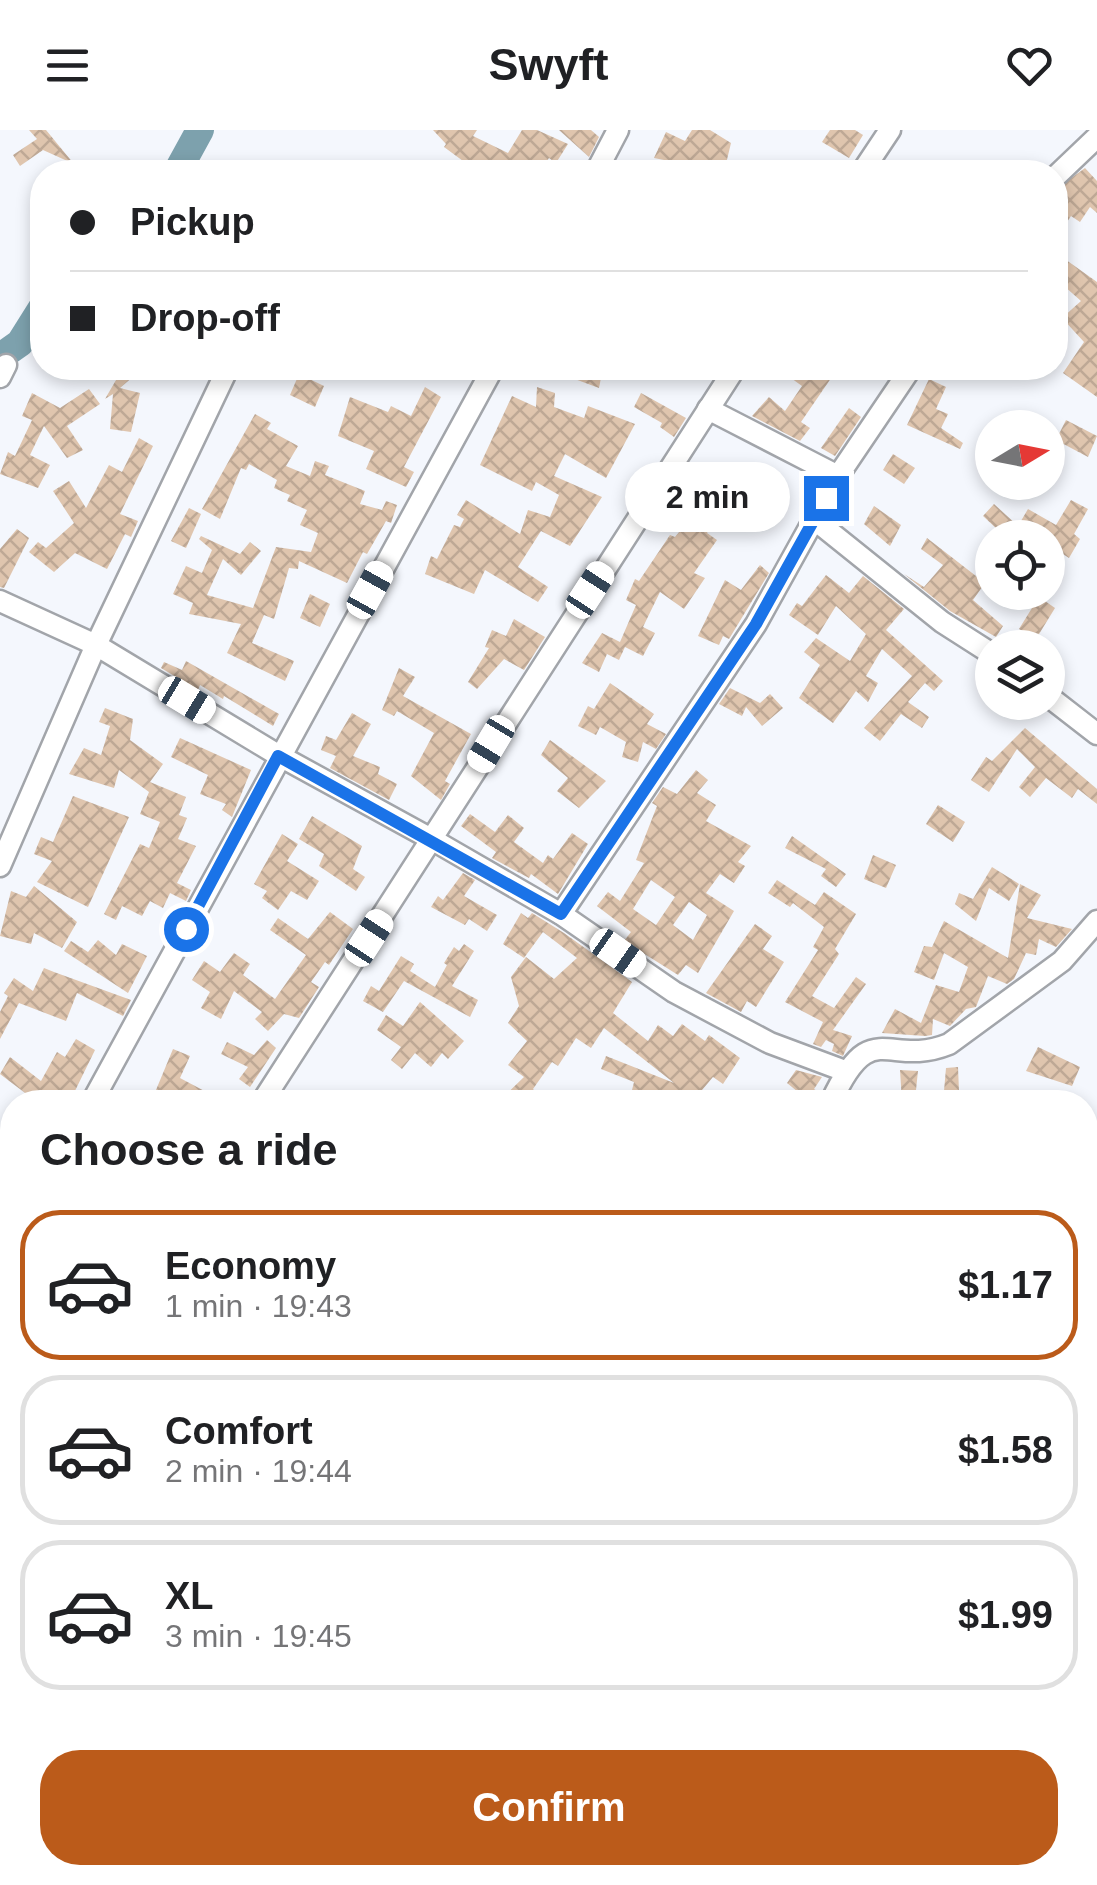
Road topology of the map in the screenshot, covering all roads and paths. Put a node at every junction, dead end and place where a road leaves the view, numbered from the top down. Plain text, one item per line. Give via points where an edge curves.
1 (618, 130) edge
2 (890, 130) edge
3 (1097, 136) edge
4 (602, 160) edge
5 (870, 160) edge
6 (1068, 164) edge
7 (222, 380) edge
8 (486, 380) edge
9 (727, 380) edge
10 (903, 380) edge
11 (708, 409) junction
12 (838, 476) junction
13 (815, 520) junction
14 (0, 601) edge
15 (975, 643) edge
16 (96, 645) junction
17 (1065, 709) edge
18 (1097, 734) edge
19 (278, 756) junction
20 (433, 840) junction
21 (0, 866) edge
22 (561, 914) junction
23 (1097, 921) edge
24 (846, 1071) junction
25 (98, 1090) edge
26 (270, 1090) edge
27 (837, 1090) edge

1 - 4 street
2 - 5 street
3 - 6 street
7 - 16 street
8 - 19 street
9 - 11 street
10 - 12 street
11 - 12 street
11 - 20 street
12 - 13 street
13 - 15 street
13 - 22 street via 756,624
14 - 16 street
16 - 19 street
16 - 21 street
17 - 18 street
19 - 20 street
19 - 25 street
20 - 22 street
20 - 26 street
22 - 24 street via 674,992 770,1044
23 - 24 street via 1062,961 949,1044 932,1051 884,1046 863,1052
24 - 27 street

